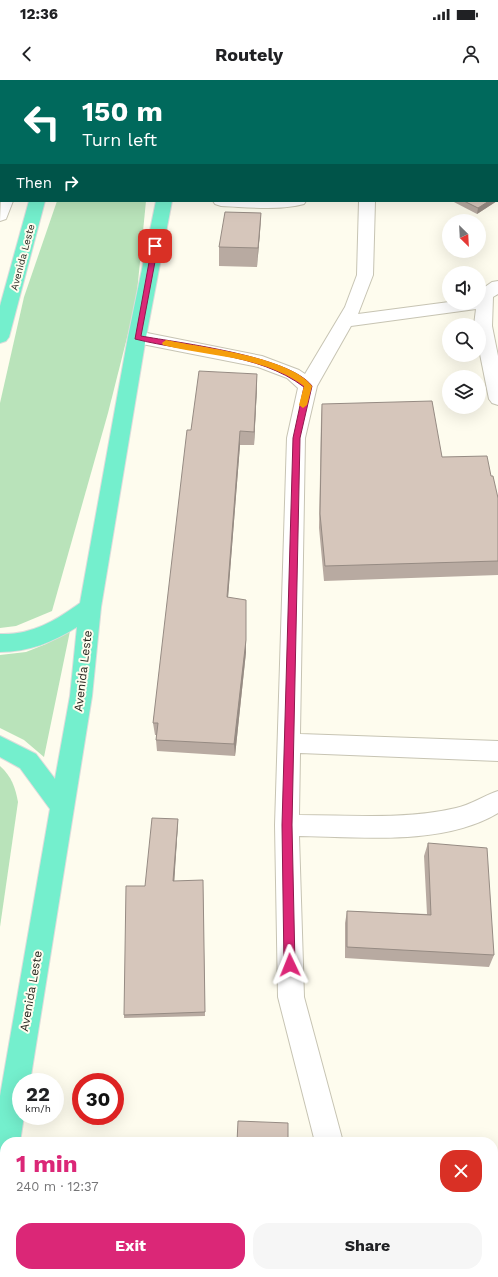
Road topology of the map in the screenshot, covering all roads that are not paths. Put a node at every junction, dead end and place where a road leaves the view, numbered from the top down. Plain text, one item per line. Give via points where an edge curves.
1 (5, 202) edge
2 (37, 202) edge
3 (164, 202) edge
4 (243, 202) edge
5 (282, 202) edge
6 (367, 202) edge
7 (0, 216) edge
8 (498, 286) edge
9 (486, 294) edge
10 (442, 308) edge
11 (482, 310) edge
12 (347, 321) junction
13 (0, 337) edge
14 (137, 337) junction
15 (308, 386) junction
16 (498, 399) edge
17 (90, 607) junction
18 (0, 643) edge
19 (289, 743) junction
20 (0, 746) edge
21 (498, 751) edge
22 (498, 801) edge
23 (63, 808) junction
24 (287, 825) junction
25 (7, 1137) edge
26 (328, 1137) edge

1 - 7 street
2 - 13 main road, Avenida Leste
3 - 14 main road, Avenida Leste
4 - 5 street
6 - 12 street via 364,275
8 - 9 street
10 - 12 street
11 - 16 street
12 - 15 street
14 - 15 street via 262,362 293,374
14 - 17 main road, Avenida Leste
15 - 19 street via 296,438
17 - 18 main road via 56,631 11,644
17 - 23 main road, Avenida Leste via 81,696
19 - 21 street
19 - 24 street
20 - 23 main road via 28,761
22 - 24 street via 488,809 463,819 414,826
23 - 25 main road, Avenida Leste
24 - 26 street via 291,997

